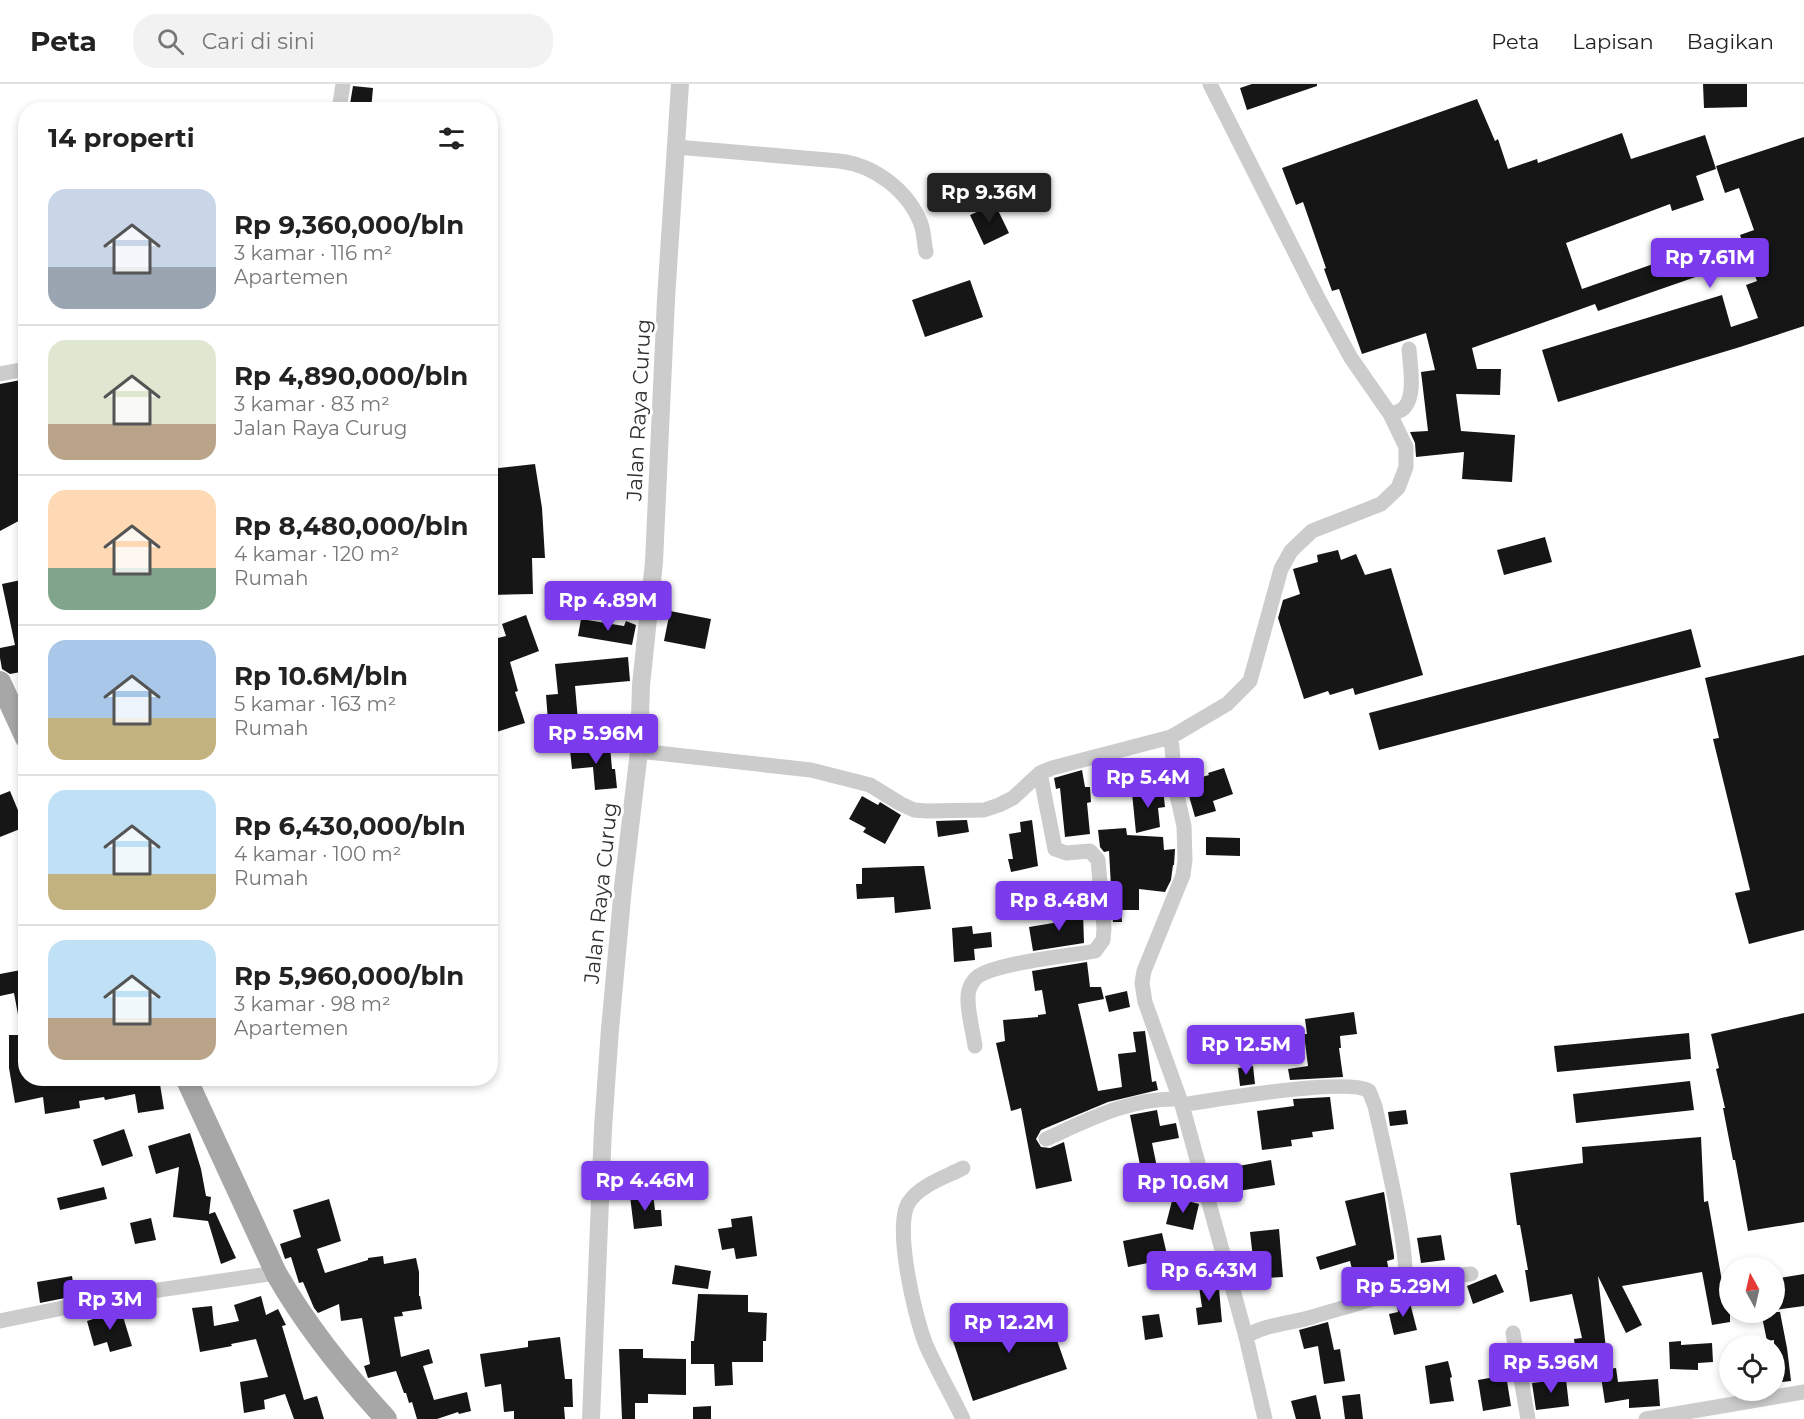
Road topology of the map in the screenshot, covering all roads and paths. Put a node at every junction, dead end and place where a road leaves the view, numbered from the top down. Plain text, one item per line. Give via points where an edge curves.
1 (343, 84) edge
2 (680, 84) edge
3 (1210, 84) edge
4 (340, 102) edge
5 (676, 147) junction
6 (926, 252) dead end
7 (1409, 349) dead end
8 (18, 371) edge
9 (0, 374) edge
10 (1390, 414) junction
11 (0, 682) edge
12 (18, 721) edge
13 (1172, 737) junction
14 (639, 751) junction
15 (1040, 773) junction
16 (975, 1046) dead end
17 (190, 1086) edge
18 (1180, 1102) junction
19 (1046, 1138) dead end
20 (963, 1168) dead end
21 (276, 1273) junction
22 (1471, 1274) dead end
23 (1406, 1280) junction
24 (0, 1321) edge
25 (1513, 1333) dead end
26 (1246, 1337) junction
27 (1804, 1392) edge
28 (386, 1419) edge
29 (591, 1419) edge
30 (963, 1419) edge
31 (1265, 1419) edge
32 (1528, 1419) edge
33 (1646, 1419) edge

1 - 4 street
2 - 5 street, Jalan Raya Curug
3 - 10 street via 1318,298 1351,358
5 - 6 street via 853,162 868,168 908,200 922,225
5 - 14 street, Jalan Raya Curug via 654,562 641,685
7 - 10 street via 1412,382 1408,400 1403,408
8 - 9 street
10 - 13 street via 1406,447 1406,467 1398,488 1381,504 1312,531 1292,551 1281,569 1250,681 1227,704
11 - 12 main road
13 - 15 street
13 - 18 street via 1185,860 1183,875 1142,983 1148,1013
14 - 15 street via 811,770 870,785 914,810 927,811 984,810 1013,798
14 - 29 street, Jalan Raya Curug via 610,1029
15 - 16 street via 1055,849 1066,853 1090,851 1098,860 1102,940 1095,951 1020,963 977,977 968,996
17 - 21 main road
18 - 19 street via 1163,1098 1110,1111
18 - 23 street via 1353,1086 1369,1091 1398,1212
18 - 26 street
20 - 30 street via 916,1193 903,1216 913,1300 925,1343
21 - 24 street via 131,1294
21 - 28 main road via 290,1299 346,1375
22 - 23 street
23 - 26 street via 1387,1293
25 - 32 street
26 - 31 street
27 - 33 street

